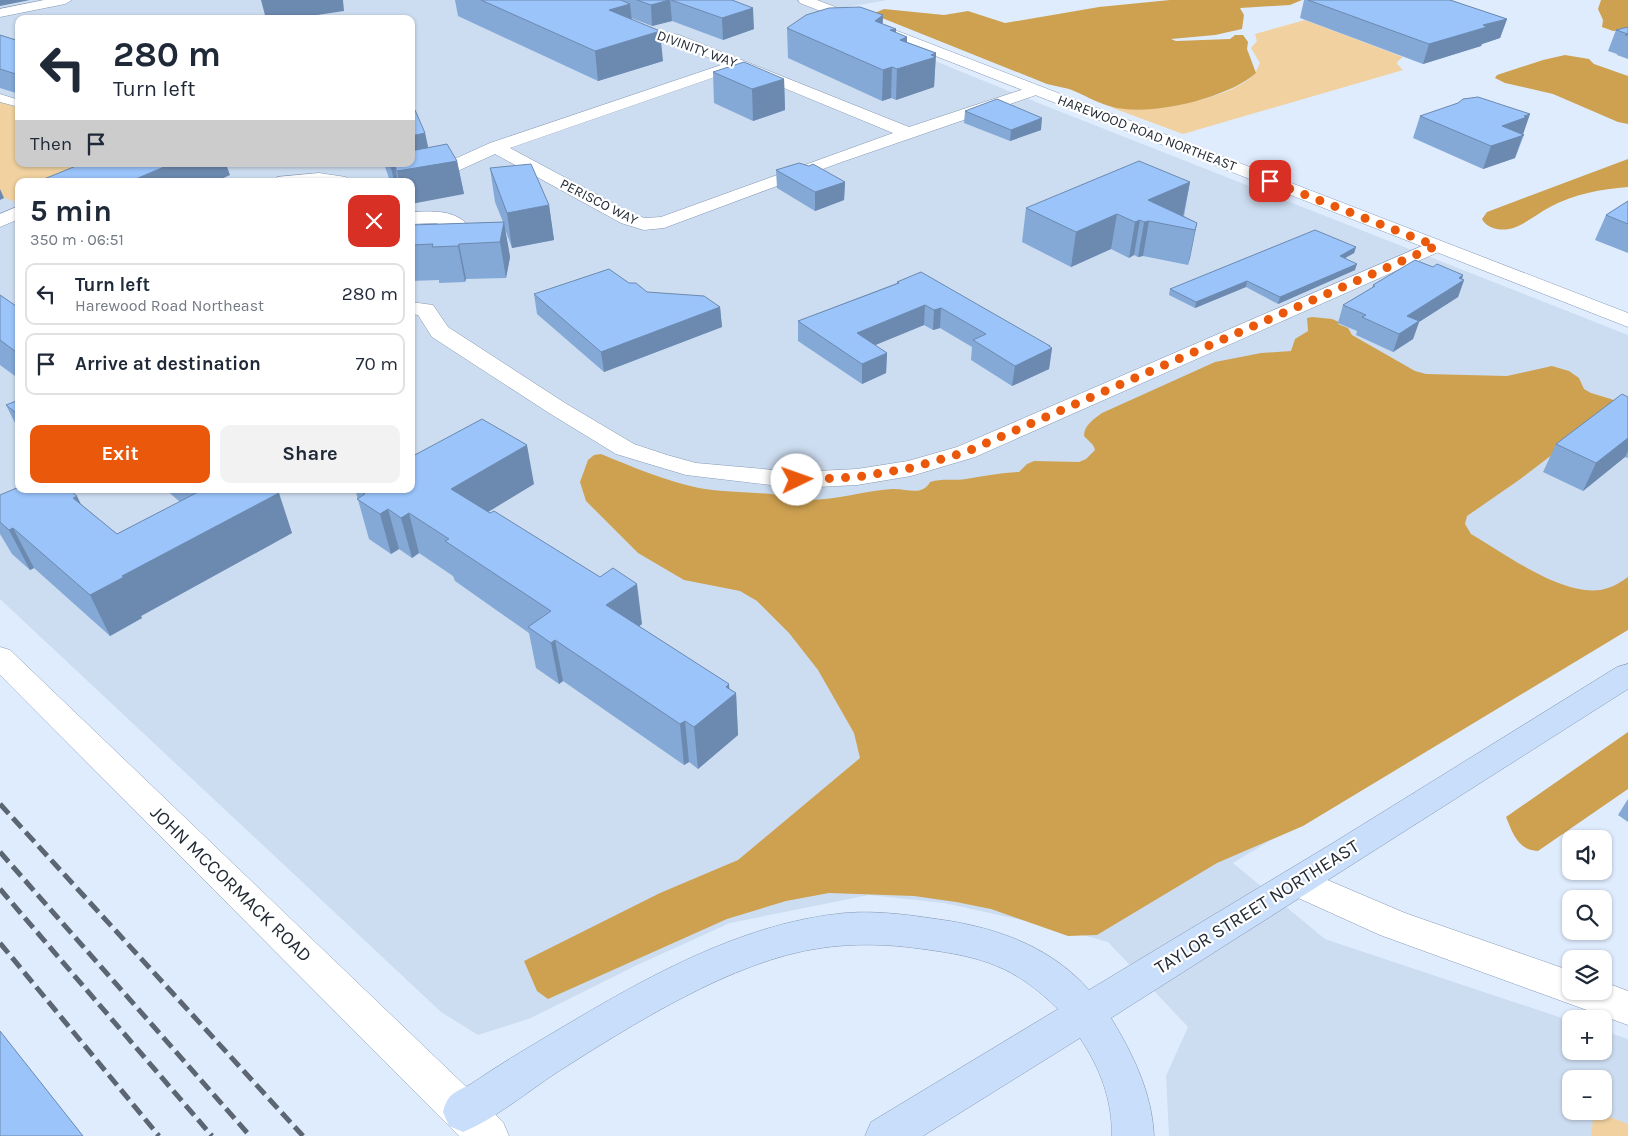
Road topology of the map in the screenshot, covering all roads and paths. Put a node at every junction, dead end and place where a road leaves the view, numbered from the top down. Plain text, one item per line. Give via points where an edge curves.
1 (65, 0) edge
2 (570, 0) edge
3 (805, 0) edge
4 (0, 13) edge
5 (739, 64) junction
6 (1036, 90) junction
7 (0, 98) edge
8 (15, 103) edge
9 (908, 134) junction
10 (496, 147) junction
11 (310, 178) edge
12 (330, 178) edge
13 (414, 178) edge
14 (15, 214) edge
15 (415, 218) edge
16 (0, 221) edge
17 (1436, 246) junction
18 (415, 249) edge
19 (416, 307) edge
20 (1628, 321) edge
21 (0, 657) edge
22 (1628, 675) edge
23 (1297, 882) junction
24 (1562, 985) edge
25 (1605, 1000) edge
26 (1628, 1008) edge
27 (1085, 1012) junction
28 (475, 1124) edge
29 (886, 1136) edge
30 (1133, 1136) edge

1 - 4 street
2 - 5 street, DIVINITY WAY
3 - 6 street, HAREWOOD ROAD NORTHEAST
5 - 9 street, DIVINITY WAY
5 - 10 street
6 - 9 street, PERISCO WAY
6 - 17 street, HAREWOOD ROAD NORTHEAST
7 - 8 street
9 - 10 street, PERISCO WAY via 664,222 644,224 628,219
10 - 13 street via 445,170
11 - 12 street
14 - 16 street
15 - 18 street via 445,219 459,227 457,235 448,242
17 - 19 street via 966,452 911,468 857,477 797,480 695,470 625,449 440,332
17 - 20 street, HAREWOOD ROAD NORTHEAST
21 - 28 street, JOHN MCCORMACK ROAD
22 - 23 main road, TAYLOR STREET NORTHEAST
23 - 24 street via 1393,924
23 - 27 main road, TAYLOR STREET NORTHEAST
25 - 26 street
27 - 28 main road via 1045,972 998,947 906,931 846,929 815,933 769,944 725,960 582,1035
27 - 29 main road, TAYLOR STREET NORTHEAST
27 - 30 main road via 1116,1063 1133,1119

